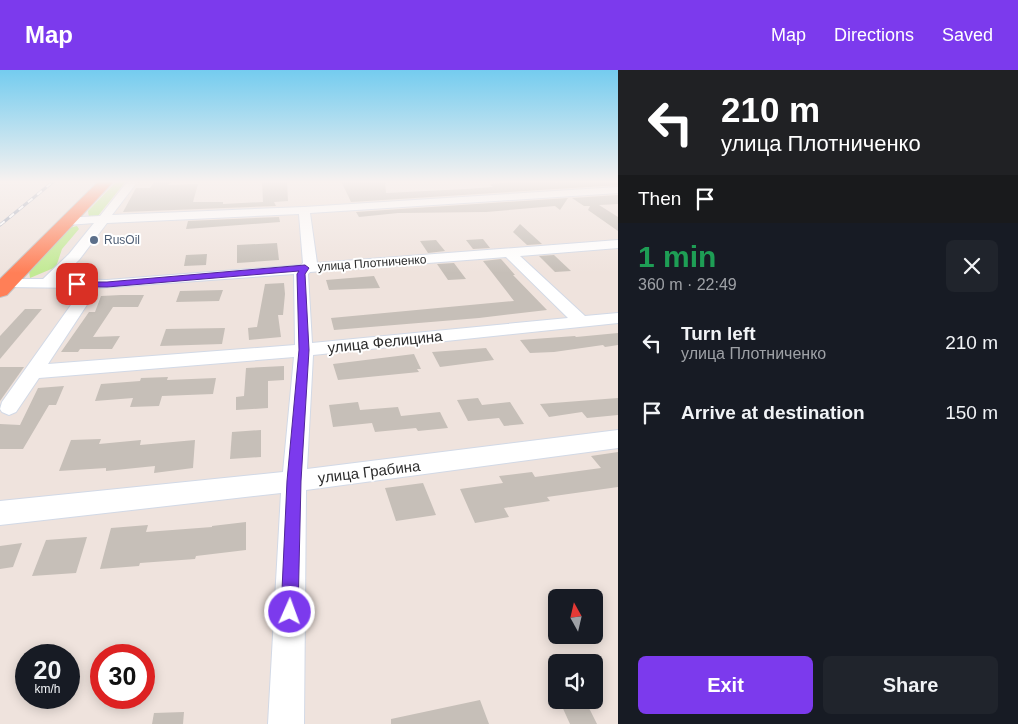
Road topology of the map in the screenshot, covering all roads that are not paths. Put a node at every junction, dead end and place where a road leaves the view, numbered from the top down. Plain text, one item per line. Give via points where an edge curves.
1 (67, 212) edge
2 (76, 212) edge
3 (109, 212) edge
4 (273, 212) edge
5 (304, 212) edge
6 (68, 220) junction
7 (102, 220) junction
8 (618, 244) edge
9 (510, 253) junction
10 (305, 268) junction
11 (2, 281) edge
12 (46, 284) junction
13 (93, 284) junction
14 (618, 318) edge
15 (580, 322) junction
16 (304, 350) junction
17 (32, 372) junction
18 (9, 407) dead end
19 (618, 439) edge
20 (294, 481) junction
21 (0, 513) edge
22 (286, 724) edge

1 - 11 highway
2 - 6 highway
3 - 7 street
4 - 7 street
5 - 10 street via 310,262
6 - 7 street
6 - 11 highway
7 - 12 street via 74,257
8 - 9 street, улица Плотниченко
9 - 10 street, улица Плотниченко
9 - 15 street
10 - 13 street, улица Плотниченко
10 - 16 street via 301,274
11 - 12 street, улица Плотниченко
12 - 13 street, улица Плотниченко
13 - 17 street
14 - 15 street, улица Фелицина
15 - 16 street, улица Фелицина
16 - 17 street, улица Фелицина
16 - 20 street
17 - 18 street
19 - 20 street, улица Грабина
20 - 21 street, улица Грабина
20 - 22 street

